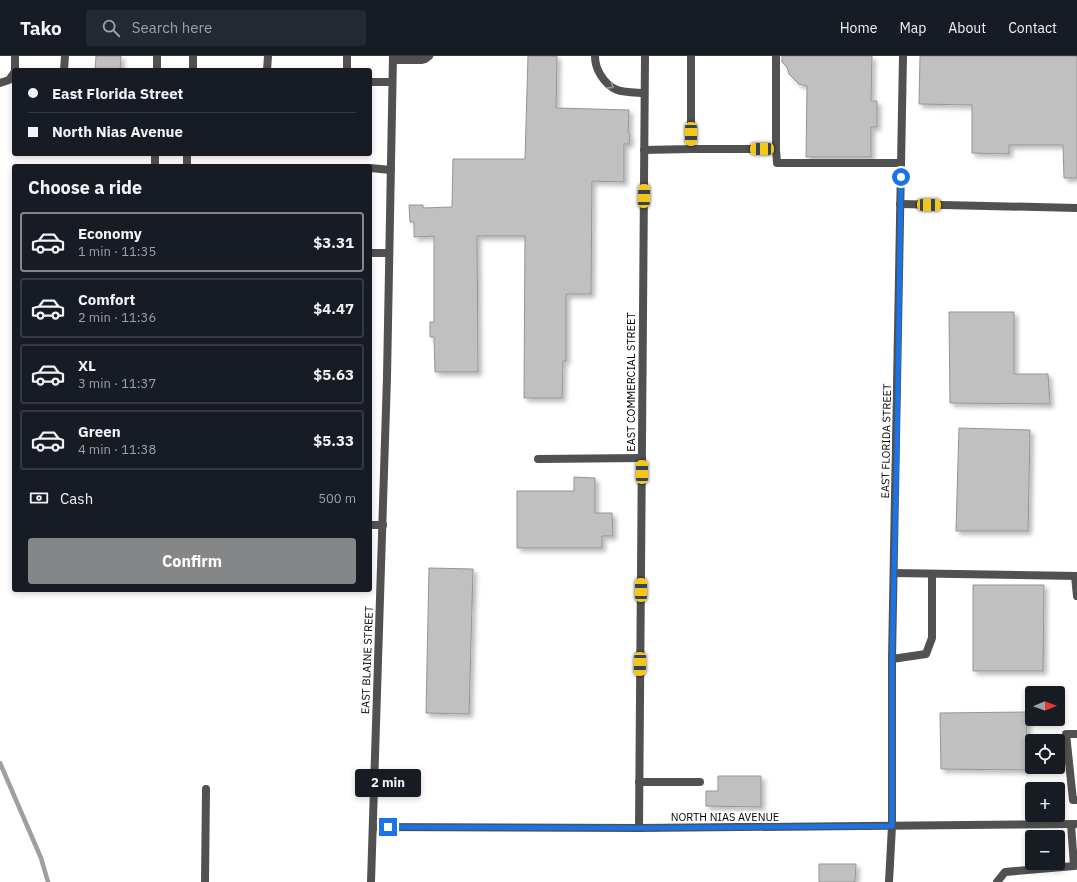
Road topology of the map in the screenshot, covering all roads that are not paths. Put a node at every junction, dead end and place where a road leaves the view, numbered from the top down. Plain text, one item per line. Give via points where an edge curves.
1 (15, 56) edge
2 (65, 56) edge
3 (157, 56) edge
4 (193, 56) edge
5 (268, 56) edge
6 (347, 56) edge
7 (429, 56) edge
8 (595, 56) edge
9 (645, 56) edge
10 (691, 56) edge
11 (776, 56) edge
12 (903, 56) edge
13 (393, 58) edge
14 (15, 68) edge
15 (64, 68) edge
16 (157, 68) edge
17 (193, 68) edge
18 (267, 68) edge
19 (347, 68) edge
20 (12, 76) edge
21 (372, 82) edge
22 (392, 82) junction
23 (0, 83) edge
24 (644, 93) junction
25 (691, 149) junction
26 (776, 149) junction
27 (644, 150) junction
28 (901, 163) junction
29 (372, 168) edge
30 (391, 170) junction
31 (900, 204) junction
32 (1077, 208) edge
33 (372, 253) edge
34 (389, 253) junction
35 (642, 458) junction
36 (538, 459) dead end
37 (372, 526) edge
38 (383, 526) junction
39 (894, 574) junction
40 (932, 574) junction
41 (1076, 576) edge
42 (1077, 596) edge
43 (892, 659) junction
44 (1077, 734) edge
45 (639, 782) junction
46 (700, 782) dead end
47 (206, 789) dead end
48 (1077, 800) edge
49 (1074, 824) edge
50 (892, 826) junction
51 (373, 827) junction
52 (639, 828) junction
53 (1076, 865) edge
54 (205, 882) edge
55 (371, 882) edge
56 (889, 882) edge
57 (997, 882) edge

1 - 14 street
2 - 15 street
3 - 16 street
4 - 17 street
5 - 18 street
6 - 19 street
7 - 13 street via 421,60
8 -> 24 street via 597,69 605,83 623,92
9 - 24 street, EAST COMMERCIAL STREET
10 - 25 street
11 - 26 street
12 - 28 street, EAST FLORIDA STREET
13 - 22 street, EAST BLAINE STREET
20 - 23 street via 9,80
21 - 22 street
22 - 30 street, EAST BLAINE STREET
24 - 27 street, EAST COMMERCIAL STREET
25 - 26 street
25 - 27 street
26 - 28 street via 776,163
27 - 35 street, EAST COMMERCIAL STREET
28 - 31 street, EAST FLORIDA STREET
29 - 30 street
30 - 34 street, EAST BLAINE STREET
31 - 32 street
31 - 39 street, EAST FLORIDA STREET
33 - 34 street
34 - 38 street, EAST BLAINE STREET
35 - 36 street
35 - 45 street, EAST COMMERCIAL STREET
37 - 38 street
38 - 51 street, EAST BLAINE STREET
39 - 40 street
39 - 43 street, EAST FLORIDA STREET
40 - 41 street
40 - 43 street via 932,638 926,654
41 - 42 street
43 - 50 street, EAST FLORIDA STREET
44 - 48 street via 1066,734 1073,800
45 - 46 street
45 - 52 street, EAST COMMERCIAL STREET
47 - 54 street
49 - 50 street, NORTH NIAS AVENUE
49 - 53 street
50 - 52 street, NORTH NIAS AVENUE
50 - 56 street, EAST FLORIDA STREET
51 - 52 street, NORTH NIAS AVENUE
51 - 55 street, EAST BLAINE STREET
53 - 57 street via 1005,872

